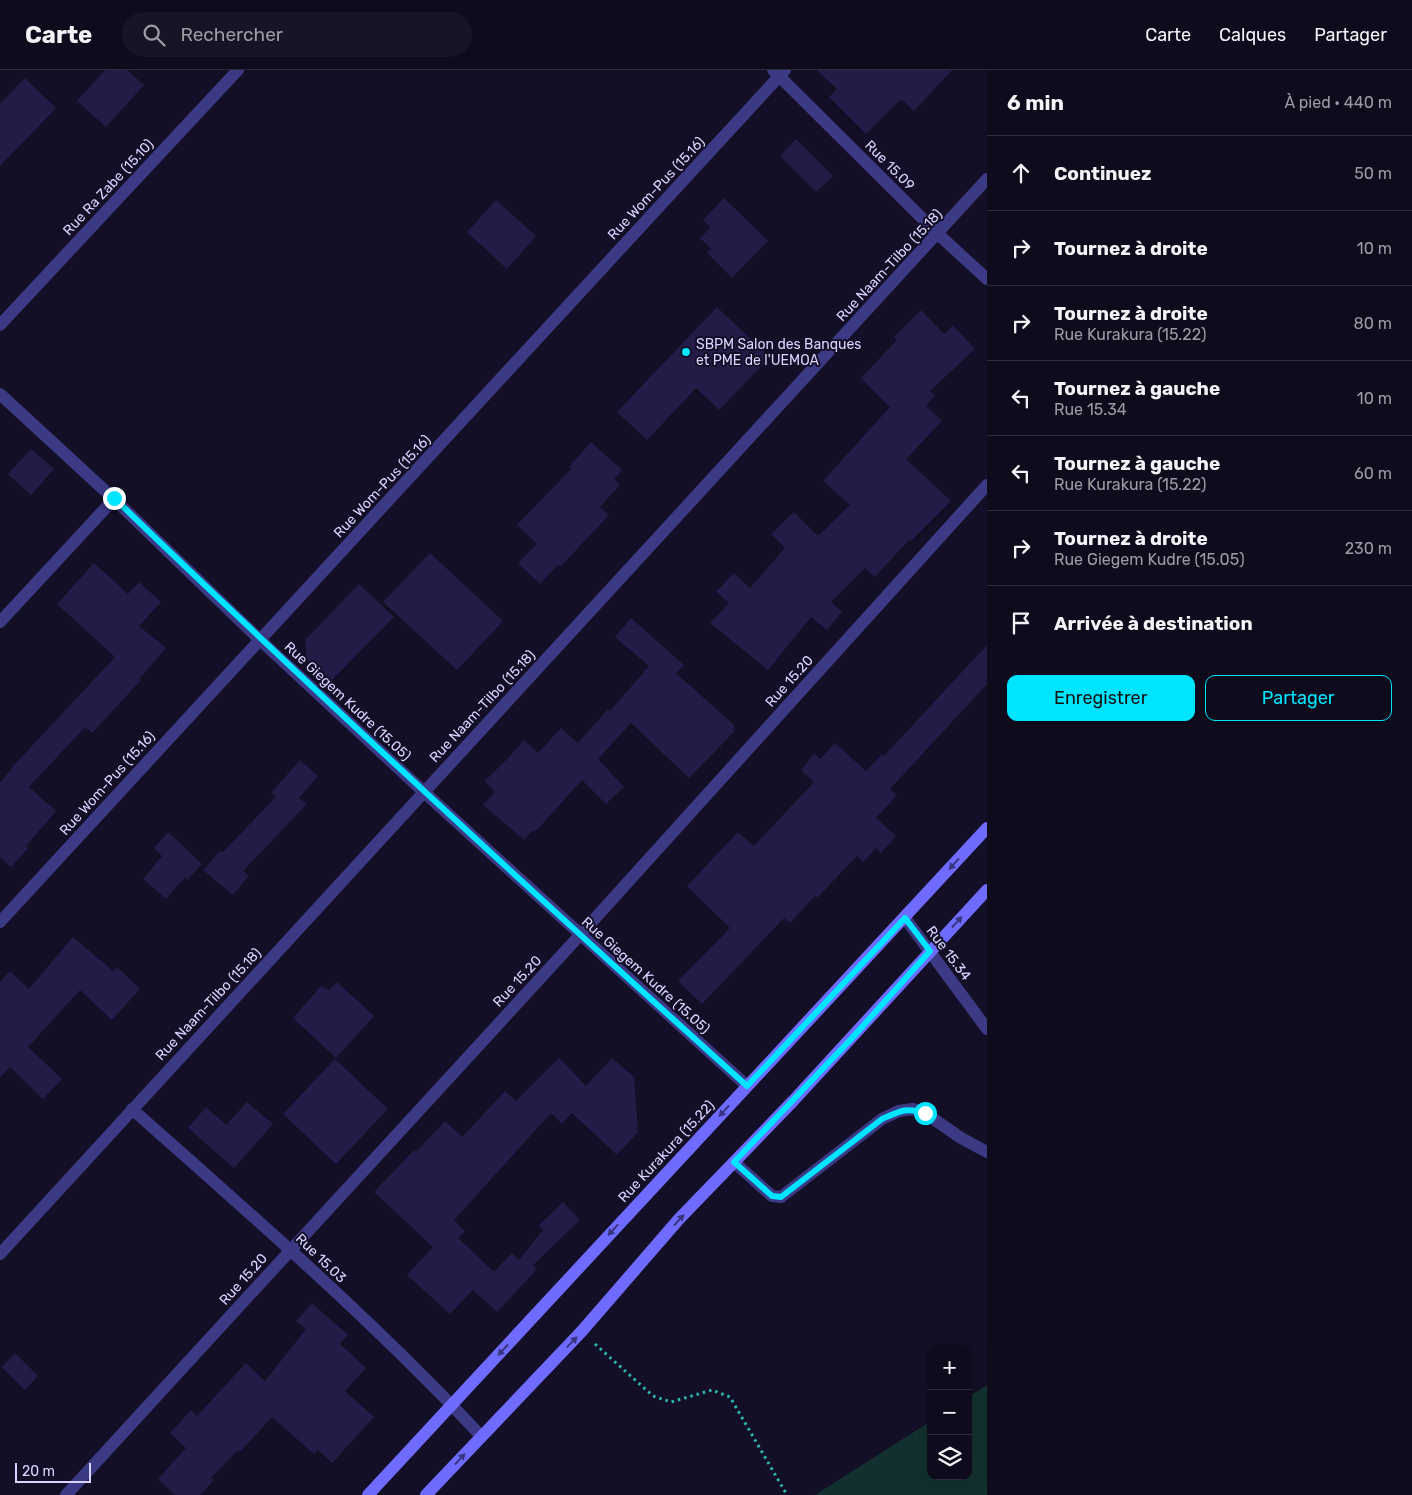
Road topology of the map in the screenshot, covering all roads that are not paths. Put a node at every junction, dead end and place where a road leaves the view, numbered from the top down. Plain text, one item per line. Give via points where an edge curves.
1 (238, 70) edge
2 (779, 72) edge
3 (987, 179) edge
4 (938, 234) junction
5 (987, 280) edge
6 (0, 325) edge
7 (0, 394) edge
8 (987, 485) edge
9 (114, 498) junction
10 (0, 622) edge
11 (260, 639) junction
12 (424, 792) junction
13 (987, 828) edge
14 (987, 890) edge
15 (905, 918) junction
16 (0, 922) edge
17 (580, 935) junction
18 (930, 951) junction
19 (987, 1029) edge
20 (747, 1086) junction
21 (132, 1109) junction
22 (987, 1152) edge
23 (734, 1162) junction
24 (291, 1250) junction
25 (0, 1254) edge
26 (452, 1405) junction
27 (481, 1436) junction
28 (66, 1495) edge
29 (368, 1495) edge
30 (426, 1495) edge

1 - 6 street, Rue Ra Zabe (15.10)
2 - 4 street, Rue 15.09
2 - 11 street, Rue Wom-Pus (15.16)
3 - 4 street, Rue Naam-Tilbo (15.18)
4 - 5 street, Rue 15.09
4 - 12 street, Rue Naam-Tilbo (15.18)
7 - 9 street, Rue Giegem Kudre (15.05)
8 - 17 street, Rue 15.20
9 - 10 street
9 - 11 street, Rue Giegem Kudre (15.05)
11 - 12 street, Rue Giegem Kudre (15.05)
11 - 16 street, Rue Wom-Pus (15.16)
12 - 17 street, Rue Giegem Kudre (15.05)
12 - 21 street, Rue Naam-Tilbo (15.18)
13 -> 15 main road, Rue Kurakura (15.22)
18 -> 14 main road
15 - 18 street, Rue 15.34
15 - 20 main road, Rue Kurakura (15.22)
17 - 20 street, Rue Giegem Kudre (15.05)
17 - 24 street, Rue 15.20
18 - 19 street, Rue 15.34
18 - 23 main road
20 -> 26 main road, Rue Kurakura (15.22)
21 - 24 street, Rue 15.03
21 - 25 street, Rue Naam-Tilbo (15.18)
22 - 23 street via 925,1113 913,1109 882,1119 781,1197 772,1196
27 -> 23 main road via 582,1331 679,1219
24 - 26 street, Rue 15.03
24 - 28 street, Rue 15.20
26 - 27 street, Rue 15.03
26 - 29 main road, Rue Kurakura (15.22)
30 -> 27 main road

